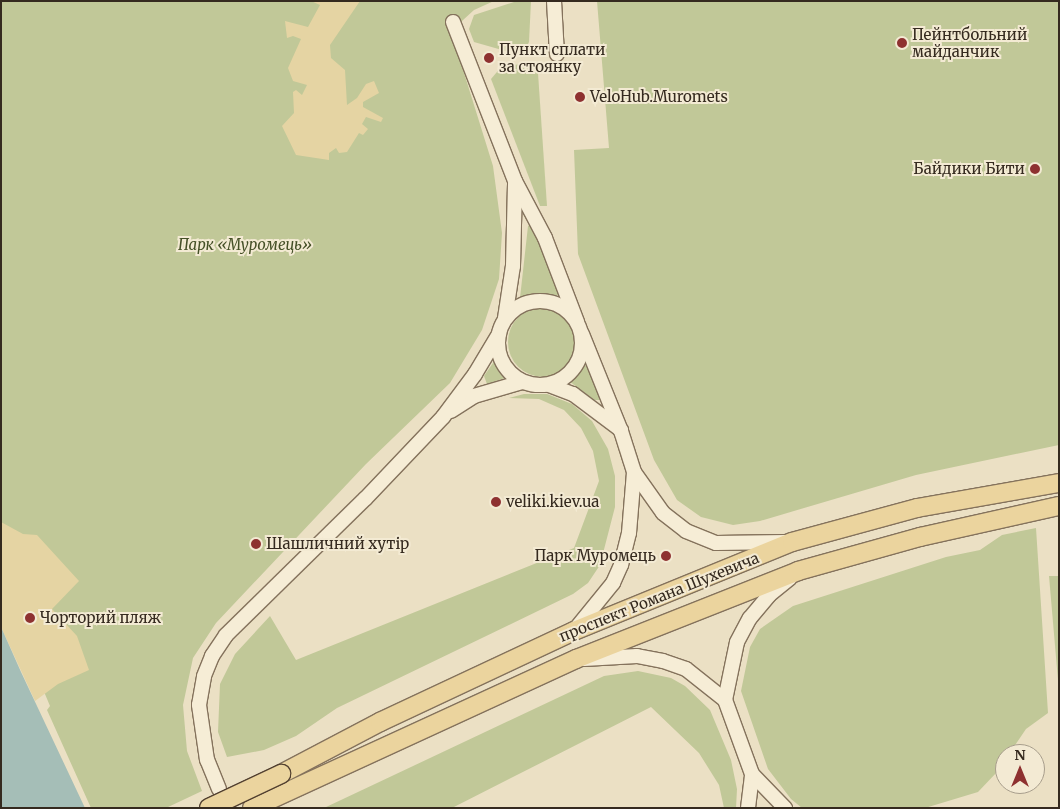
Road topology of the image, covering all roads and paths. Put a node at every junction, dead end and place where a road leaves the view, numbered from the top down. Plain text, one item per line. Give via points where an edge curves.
1 (554, 1) edge
2 (453, 22) dead end
3 (556, 54) dead end
4 (515, 181) junction
5 (505, 318) junction
6 (580, 328) junction
7 (499, 334) junction
8 (522, 382) junction
9 (549, 385) junction
10 (443, 417) junction
11 (621, 431) junction
12 (634, 472) junction
13 (1059, 483) edge
14 (1059, 506) edge
15 (792, 542) junction
16 (798, 570) junction
17 (574, 631) junction
18 (576, 659) junction
19 (725, 700) junction
20 (752, 774) junction
21 (219, 789) dead end
22 (209, 808) edge
23 (252, 808) edge
24 (748, 808) edge
25 (785, 808) edge

1 - 3 street
2 - 4 street
4 - 5 street via 514,266
4 - 6 street via 546,238
5 - 6 street via 518,307 544,301 563,308
5 - 7 street
6 - 9 street via 581,354 572,372
6 - 11 street
7 - 8 street via 502,362
7 - 10 street
8 - 9 street
8 - 10 street via 474,396
9 - 11 street via 573,394
10 - 21 street via 365,499 226,635 212,656 204,676 199,706 207,760
11 - 12 street
12 - 15 street via 662,513 686,531 716,543
12 - 17 street via 629,533 621,565 613,583
13 - 15 main road, проспект Романа Шухевича via 917,508
14 - 16 main road, проспект Романа Шухевича
15 - 17 main road, проспект Романа Шухевича
16 - 18 main road, проспект Романа Шухевича
16 - 19 street via 769,595 750,618 737,642
17 - 22 main road, проспект Романа Шухевича, bridge via 380,722
18 - 19 street via 637,656 663,661 686,669
18 - 23 main road, проспект Романа Шухевича
19 - 20 street
20 - 24 street
20 - 25 street

